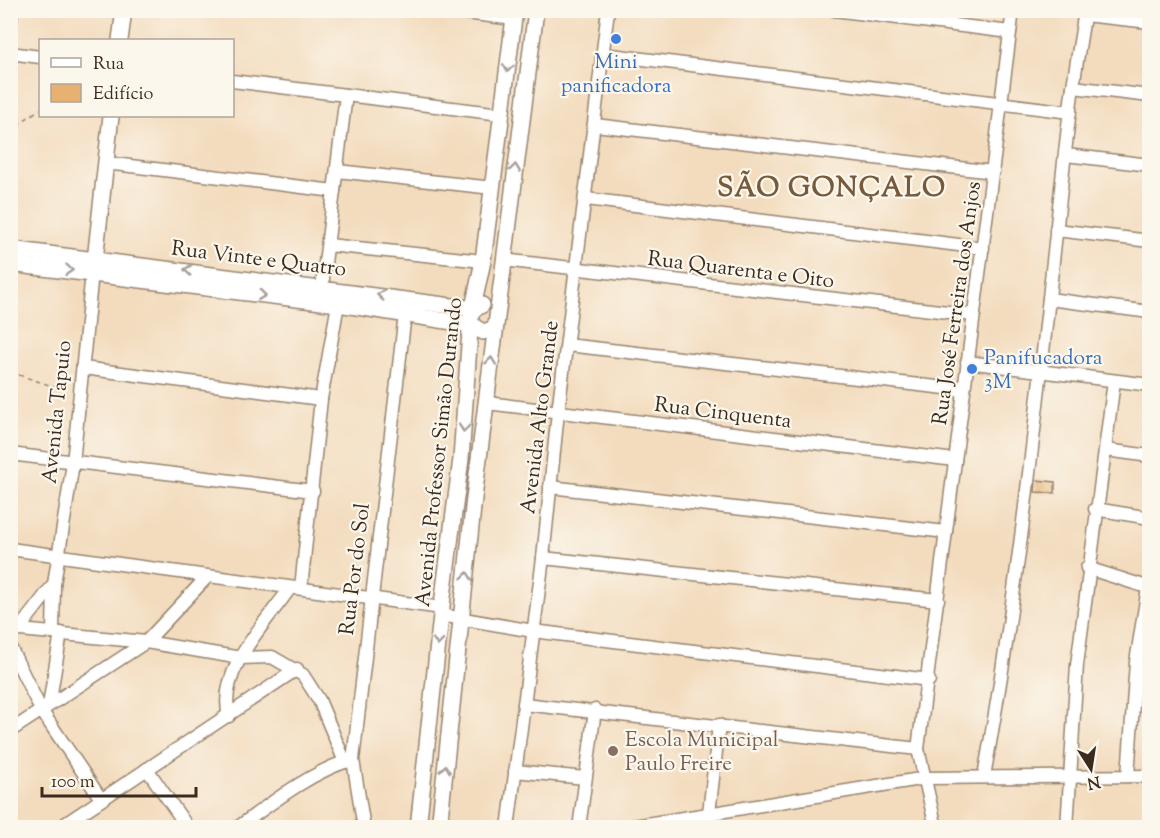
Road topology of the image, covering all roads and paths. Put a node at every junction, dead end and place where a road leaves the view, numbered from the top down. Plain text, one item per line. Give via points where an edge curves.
1 (12, 10) edge
2 (124, 10) edge
3 (442, 10) edge
4 (536, 10) edge
5 (608, 10) edge
6 (834, 10) edge
7 (1013, 10) edge
8 (1084, 13) edge
9 (515, 15) edge
10 (1149, 22) edge
11 (10, 26) edge
12 (1010, 32) junction
13 (120, 39) edge
14 (10, 53) edge
15 (603, 54) junction
16 (39, 57) edge
17 (234, 81) edge
18 (1073, 87) junction
19 (346, 95) junction
20 (1149, 96) edge
21 (1001, 104) junction
22 (39, 110) edge
23 (1070, 112) junction
24 (501, 114) junction
25 (111, 117) edge
26 (595, 125) junction
27 (10, 130) edge
28 (1066, 155) junction
29 (106, 163) junction
30 (1149, 165) edge
31 (337, 171) junction
32 (993, 172) junction
33 (493, 188) junction
34 (333, 191) junction
35 (586, 199) junction
36 (1056, 230) junction
37 (1149, 241) edge
38 (328, 245) junction
39 (983, 248) junction
40 (10, 249) edge
41 (503, 260) junction
42 (483, 261) junction
43 (10, 264) edge
44 (94, 266) junction
45 (114, 269) junction
46 (577, 269) junction
47 (322, 287) junction
48 (1049, 299) junction
49 (424, 300) junction
50 (338, 304) junction
51 (474, 309) junction
52 (498, 312) junction
53 (1149, 312) edge
54 (405, 314) junction
55 (974, 315) junction
56 (422, 317) junction
57 (472, 325) junction
58 (495, 328) junction
59 (567, 345) junction
60 (967, 362) junction
61 (83, 368) junction
62 (10, 372) edge
63 (1041, 373) junction
64 (1114, 381) junction
65 (468, 382) junction
66 (1149, 386) edge
67 (963, 390) junction
68 (80, 395) junction
69 (321, 399) junction
70 (487, 403) junction
71 (558, 412) junction
72 (1106, 450) junction
73 (10, 454) edge
74 (1149, 456) edge
75 (955, 460) junction
76 (73, 463) junction
77 (550, 487) junction
78 (313, 491) junction
79 (1095, 509) junction
80 (1149, 518) edge
81 (946, 532) junction
82 (10, 549) edge
83 (59, 556) junction
84 (543, 558) junction
85 (1087, 568) junction
86 (207, 577) junction
87 (54, 584) junction
88 (295, 588) junction
89 (1149, 588) edge
90 (370, 597) junction
91 (938, 600) junction
92 (441, 611) junction
93 (461, 619) junction
94 (15, 629) edge
95 (533, 631) junction
96 (57, 632) junction
97 (146, 642) junction
98 (10, 647) edge
99 (241, 658) junction
100 (1136, 662) junction
101 (1149, 663) edge
102 (297, 669) junction
103 (929, 680) junction
104 (524, 704) junction
105 (45, 708) junction
106 (595, 710) junction
107 (229, 716) junction
108 (719, 725) junction
109 (10, 731) edge
110 (918, 749) junction
111 (349, 761) junction
112 (147, 769) junction
113 (515, 771) junction
114 (984, 776) junction
115 (1128, 776) junction
116 (1149, 776) edge
117 (585, 778) junction
118 (926, 778) junction
119 (1068, 778) junction
120 (101, 799) junction
121 (708, 813) junction
122 (59, 828) edge
123 (188, 828) edge
124 (237, 828) edge
125 (364, 828) edge
126 (418, 828) edge
127 (439, 828) edge
128 (508, 828) edge
129 (579, 828) edge
130 (622, 828) edge
131 (936, 828) edge
132 (1067, 828) edge

1 - 11 street
2 - 13 street
3 - 9 street
41 -> 4 street, Avenida Professor Simão Durando
5 - 15 street, Avenida Alto Grande
6 - 12 street
7 - 12 street, Rua José Ferreira dos Anjos
8 - 10 street
8 - 18 street
9 -> 24 street, Avenida Professor Simão Durando
12 - 21 street, Rua José Ferreira dos Anjos
14 - 16 street
15 - 21 street
15 - 26 street, Avenida Alto Grande
17 - 19 street
18 - 20 street
18 - 23 street
19 - 24 street
19 - 31 street
21 - 23 street
21 - 32 street, Rua José Ferreira dos Anjos
22 - 27 path
23 - 28 street
24 - 33 street, Avenida Professor Simão Durando
25 - 29 street, Avenida Tapuio
26 - 32 street
26 - 35 street, Avenida Alto Grande
28 - 30 street
28 - 36 street
29 - 34 street
29 - 44 street, Avenida Tapuio
31 - 33 street
31 - 34 street
32 - 39 street, Rua José Ferreira dos Anjos
33 - 42 street, Avenida Professor Simão Durando
34 - 38 street
35 - 39 street
35 - 46 street, Avenida Alto Grande
36 - 37 street
36 - 48 street
38 - 42 street
38 - 47 street
39 - 55 street, Rua José Ferreira dos Anjos
40 - 44 street, Rua Vinte e Quatro
41 - 46 street, Rua Quarenta e Oito
41 - 52 street, Avenida Professor Simão Durando
42 - 51 street, Avenida Professor Simão Durando
43 -> 44 street, Rua Vinte e Quatro
44 - 45 street, Rua Vinte e Quatro
44 - 61 street, Avenida Tapuio
47 -> 45 street, Rua Vinte e Quatro
45 -> 50 street, Rua Vinte e Quatro
46 - 55 street, Rua Quarenta e Oito
46 - 59 street, Avenida Alto Grande
49 -> 47 street, Rua Vinte e Quatro
48 - 53 street
48 - 63 street
49 - 51 street, Rua Vinte e Quatro
49 - 56 street
50 - 54 street, Rua Vinte e Quatro
50 - 69 street
51 - 52 street, Rua Vinte e Quatro via 487,305
51 - 57 street, Avenida Professor Simão Durando
52 - 58 street, Avenida Professor Simão Durando
54 - 56 street, Rua Vinte e Quatro
54 - 90 street, Rua Por do Sol
55 - 60 street, Rua José Ferreira dos Anjos
56 - 57 street, Rua Vinte e Quatro
57 - 58 street, Rua Vinte e Quatro via 483,332
57 - 65 street, Avenida Professor Simão Durando
70 -> 58 street, Avenida Professor Simão Durando
59 - 67 street
59 - 71 street, Avenida Alto Grande
60 - 63 street
60 - 67 street, Rua José Ferreira dos Anjos
61 - 68 street, Avenida Tapuio
61 - 69 street
62 - 68 path
63 - 64 street
63 - 114 street via 1003,670
64 - 66 street
64 - 72 street
65 - 70 street via 474,400
65 -> 92 street, Avenida Professor Simão Durando
67 - 75 street, Rua José Ferreira dos Anjos
68 - 76 street, Avenida Tapuio
69 - 78 street
70 - 71 street, Rua Cinquenta
93 -> 70 street, Avenida Professor Simão Durando
71 - 75 street, Rua Cinquenta
71 - 77 street, Avenida Alto Grande
72 - 74 street
72 - 79 street
73 - 76 street
75 - 81 street, Rua José Ferreira dos Anjos
76 - 78 street
76 - 83 street, Avenida Tapuio
77 - 81 street
77 - 84 street, Avenida Alto Grande
78 - 88 street
79 - 80 street
79 - 85 street
81 - 91 street, Rua José Ferreira dos Anjos
82 - 83 street
83 - 86 street
83 - 87 street, Avenida Tapuio
84 - 91 street
84 - 95 street, Avenida Alto Grande
85 - 89 street
85 - 119 street
86 - 88 street
86 - 97 street
87 - 94 street
87 - 96 street, Avenida Tapuio
88 - 90 street
88 - 99 street
89 - 100 street
90 - 92 street
90 - 111 street, Rua Por do Sol
91 - 103 street, Rua José Ferreira dos Anjos
92 - 93 street
92 -> 126 street, Avenida Professor Simão Durando
93 - 95 street
127 -> 93 street, Avenida Professor Simão Durando
94 - 96 street
95 - 103 street
95 - 104 street, Avenida Alto Grande
96 - 97 street
96 - 105 street, Avenida Tapuio
97 - 99 street
97 - 105 street
98 - 105 street
99 - 102 street via 272,657
99 - 107 street via 230,678 226,702
100 - 101 street
100 - 115 street
102 - 107 street
102 - 111 street via 315,692
103 - 110 street, Rua José Ferreira dos Anjos
104 - 106 street
104 - 113 street, Avenida Alto Grande
105 - 109 street
105 - 120 street
106 - 108 street
106 - 117 street
107 - 112 street
108 - 110 street
108 - 121 street
110 - 118 street
111 - 124 street via 287,793
111 - 125 street, Rua Por do Sol
112 - 120 street
112 - 123 street
113 - 117 street
113 - 128 street, Avenida Alto Grande
114 - 118 street
114 - 119 street
115 - 116 street
115 - 119 street
117 - 129 street
118 - 121 street
118 - 131 street
119 - 132 street
120 - 122 street
121 - 130 street

